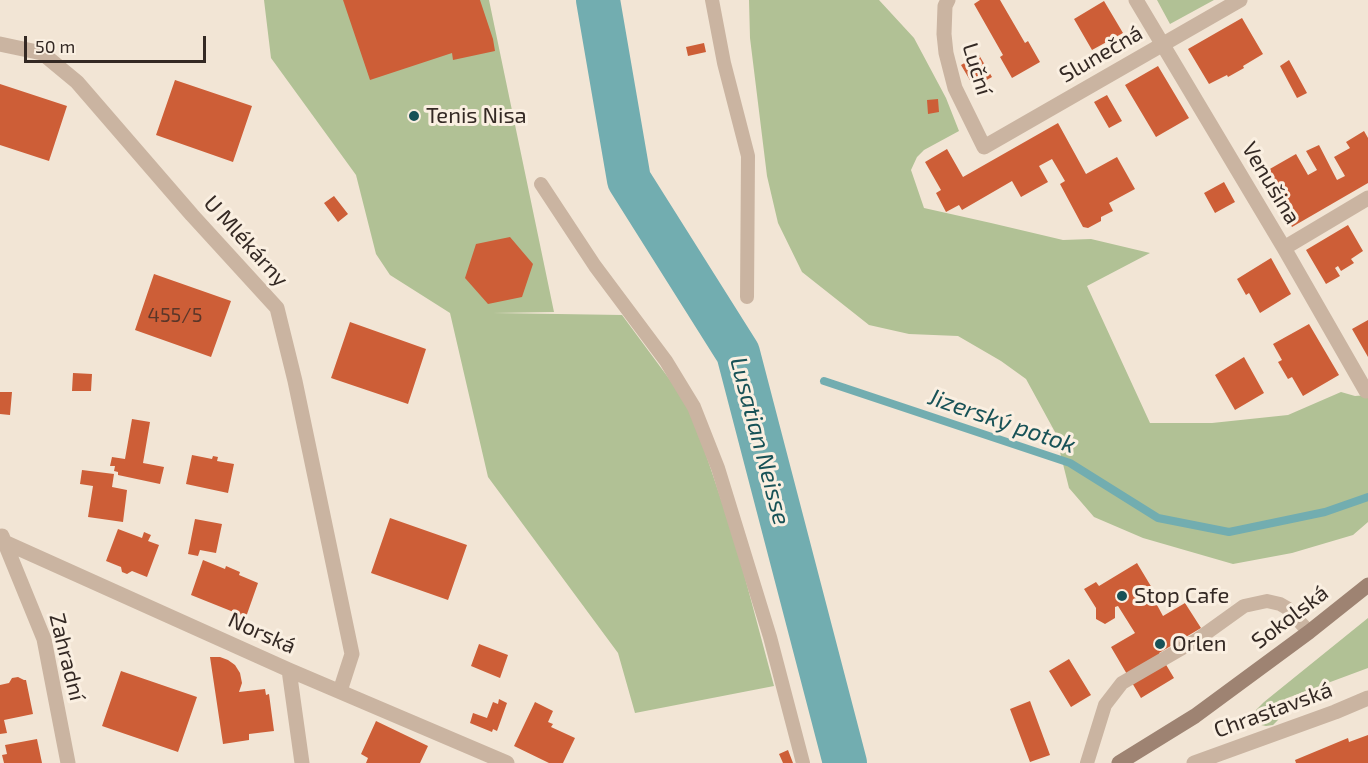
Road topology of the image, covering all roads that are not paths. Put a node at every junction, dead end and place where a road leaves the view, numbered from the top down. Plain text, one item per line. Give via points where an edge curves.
1 (712, 0) edge
2 (948, 0) edge
3 (1136, 0) edge
4 (1237, 1) edge
5 (0, 44) edge
6 (1162, 45) junction
7 (984, 147) joint
8 (541, 184) dead end
9 (1368, 198) edge
10 (1284, 248) junction
11 (747, 297) dead end
12 (1366, 391) dead end
13 (1, 537) edge
14 (1368, 585) edge
15 (1309, 632) junction
16 (289, 670) junction
17 (340, 692) junction
18 (1368, 698) edge
19 (68, 763) edge
20 (302, 763) edge
21 (507, 763) edge
22 (803, 763) edge
23 (1087, 763) edge
24 (1119, 763) edge
25 (1194, 763) edge

1 - 11 lane via 748,156
2 - 7 street, Luční via 946,53 956,88
3 - 6 street, Venušina
4 - 6 street, Slunečná
5 - 17 street, U Mlékárny via 42,53 77,82 277,308 352,654
6 - 7 street, Slunečná
6 - 10 street, Venušina
8 - 22 lane via 694,407 718,468 770,637
9 - 10 street
10 - 12 street, Venušina
13 - 16 street, Norská
13 - 19 street, Zahradní via 44,639
14 - 15 main road, Sokolská
15 - 23 lane via 1280,604 1267,601 1244,606 1198,639 1122,683 1105,705
15 - 24 main road, Sokolská via 1195,716
16 - 17 street, Norská
16 - 20 street
17 - 21 street, Norská
18 - 25 street, Chrastavská

